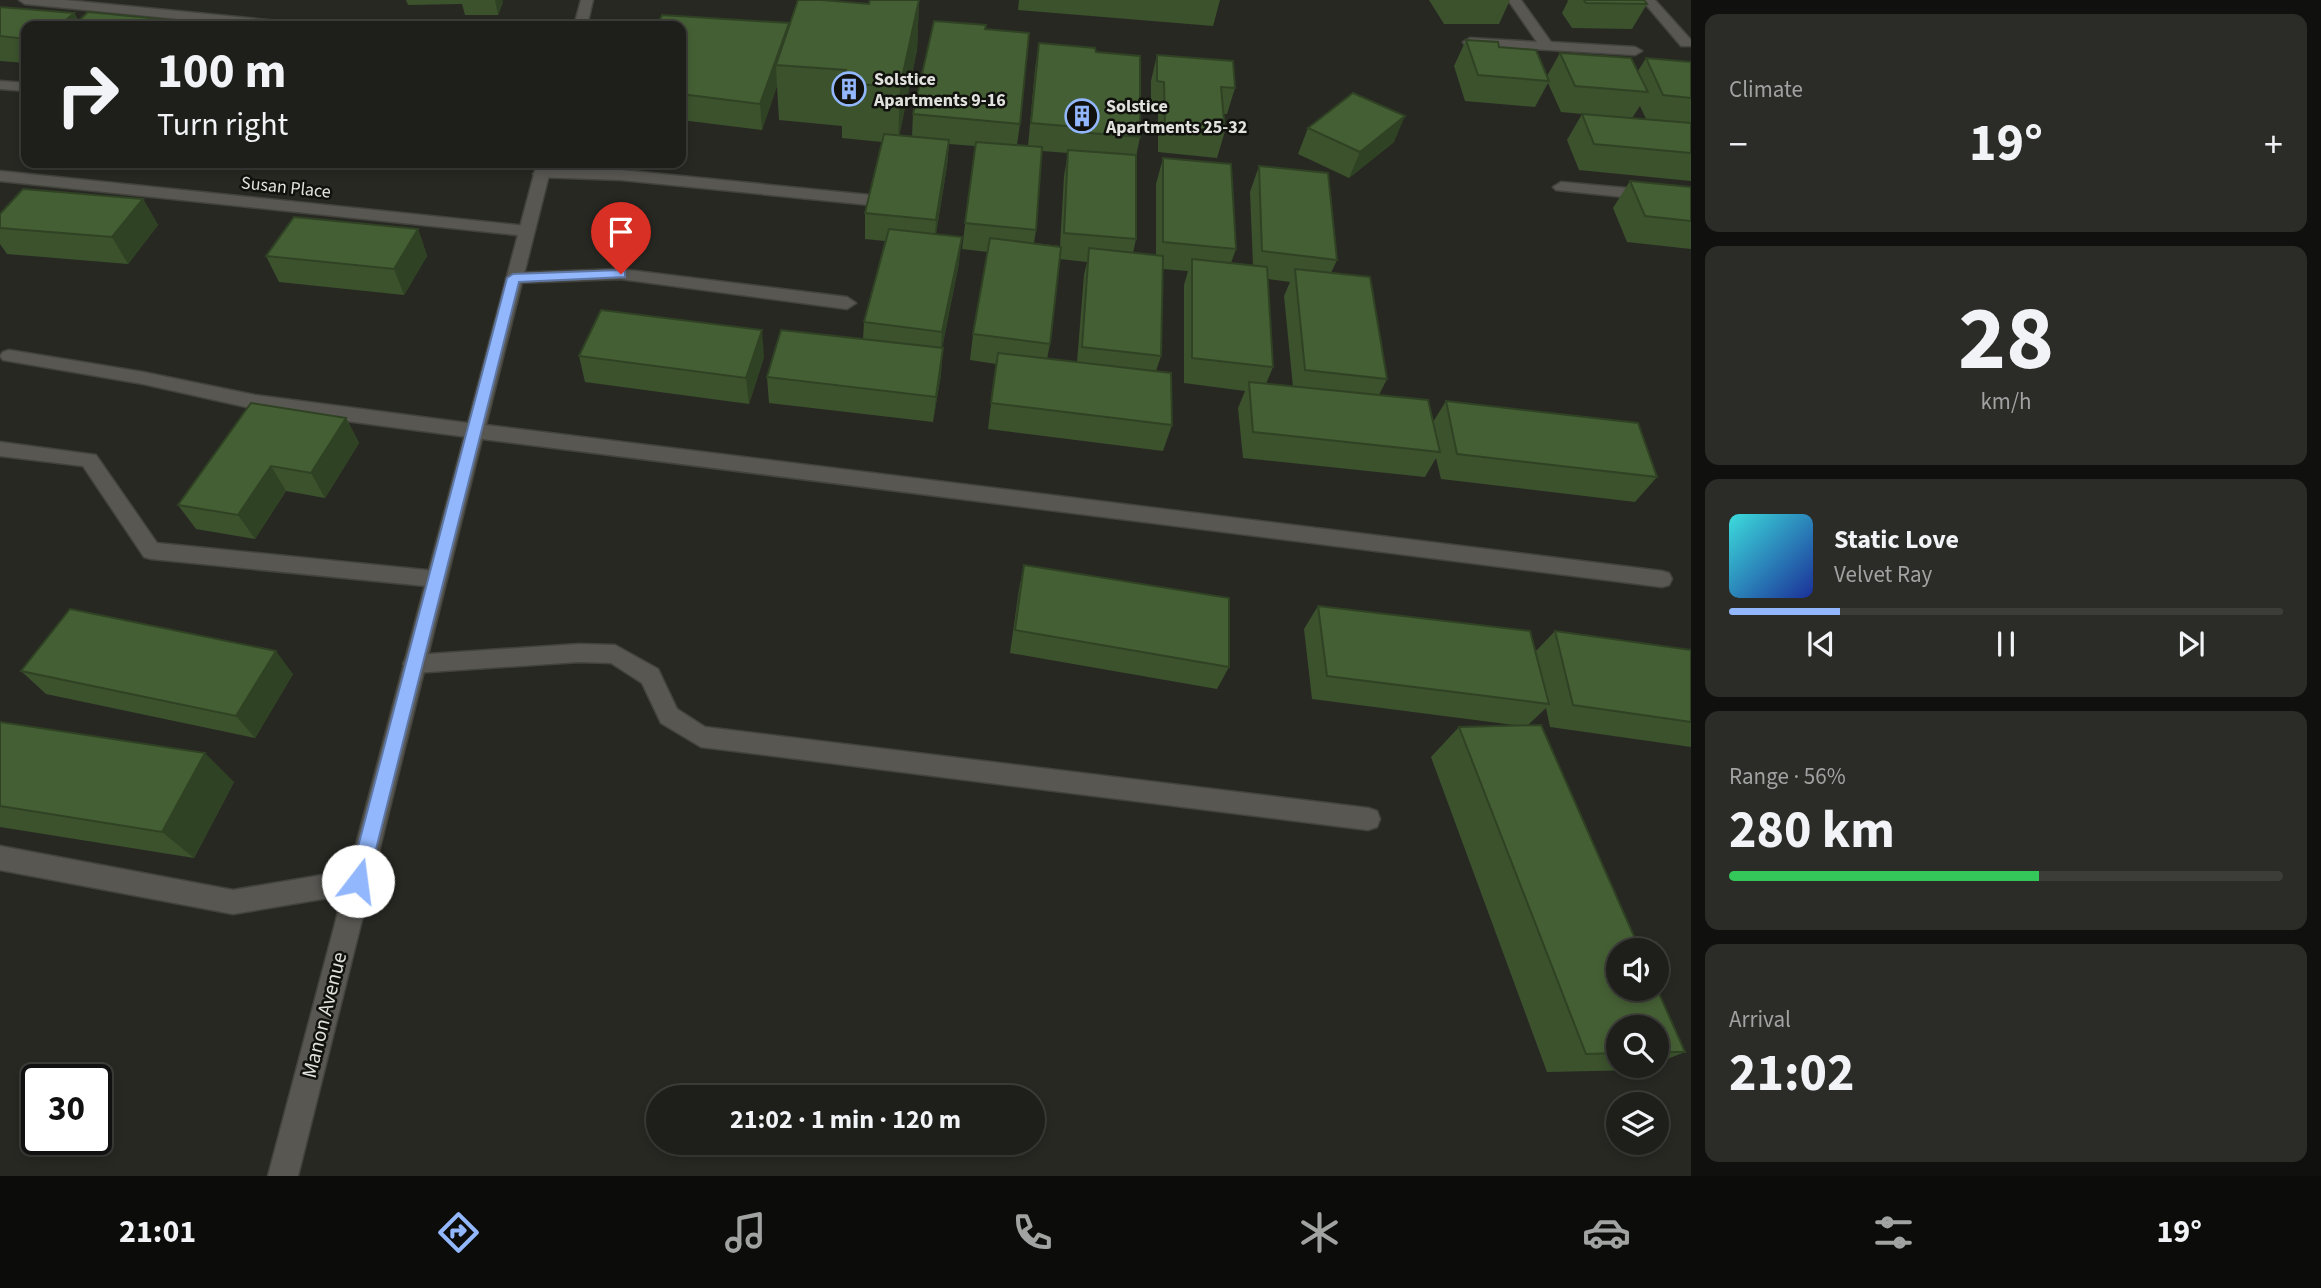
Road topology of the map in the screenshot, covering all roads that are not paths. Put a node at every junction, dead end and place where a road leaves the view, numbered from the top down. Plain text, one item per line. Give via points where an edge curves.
1 (25, 0) edge
2 (587, 0) edge
3 (1514, 0) edge
4 (1648, 0) edge
5 (237, 21) edge
6 (582, 21) edge
7 (1466, 42) edge
8 (1686, 43) dead end
9 (1547, 46) junction
10 (1635, 51) dead end
11 (0, 85) edge
12 (21, 87) edge
13 (542, 168) edge
14 (0, 176) edge
15 (1561, 187) dead end
16 (1691, 199) edge
17 (870, 200) edge
18 (526, 231) junction
19 (513, 278) junction
20 (847, 303) dead end
21 (9, 356) dead end
22 (475, 431) junction
23 (0, 449) edge
24 (436, 579) junction
25 (1662, 579) dead end
26 (414, 664) junction
27 (1368, 819) dead end
28 (0, 858) edge
29 (358, 881) junction
30 (283, 1176) edge

1 - 5 street
2 - 6 street
3 - 9 street
4 - 8 street
7 - 9 street
9 - 10 street
11 - 12 street
13 - 17 street
13 - 18 street, Manon Avenue
14 - 18 street, Susan Place
15 - 16 street
18 - 19 street, Manon Avenue
19 - 20 street via 621,274
19 - 22 street, Manon Avenue
21 - 22 street via 255,402
22 - 24 street, Manon Avenue
22 - 25 street
23 - 24 street via 89,460 151,551
24 - 26 street, Manon Avenue
26 - 27 street via 615,654 650,677 669,716 701,737
26 - 29 street, Manon Avenue
28 - 29 street via 233,902
29 - 30 street, Manon Avenue

